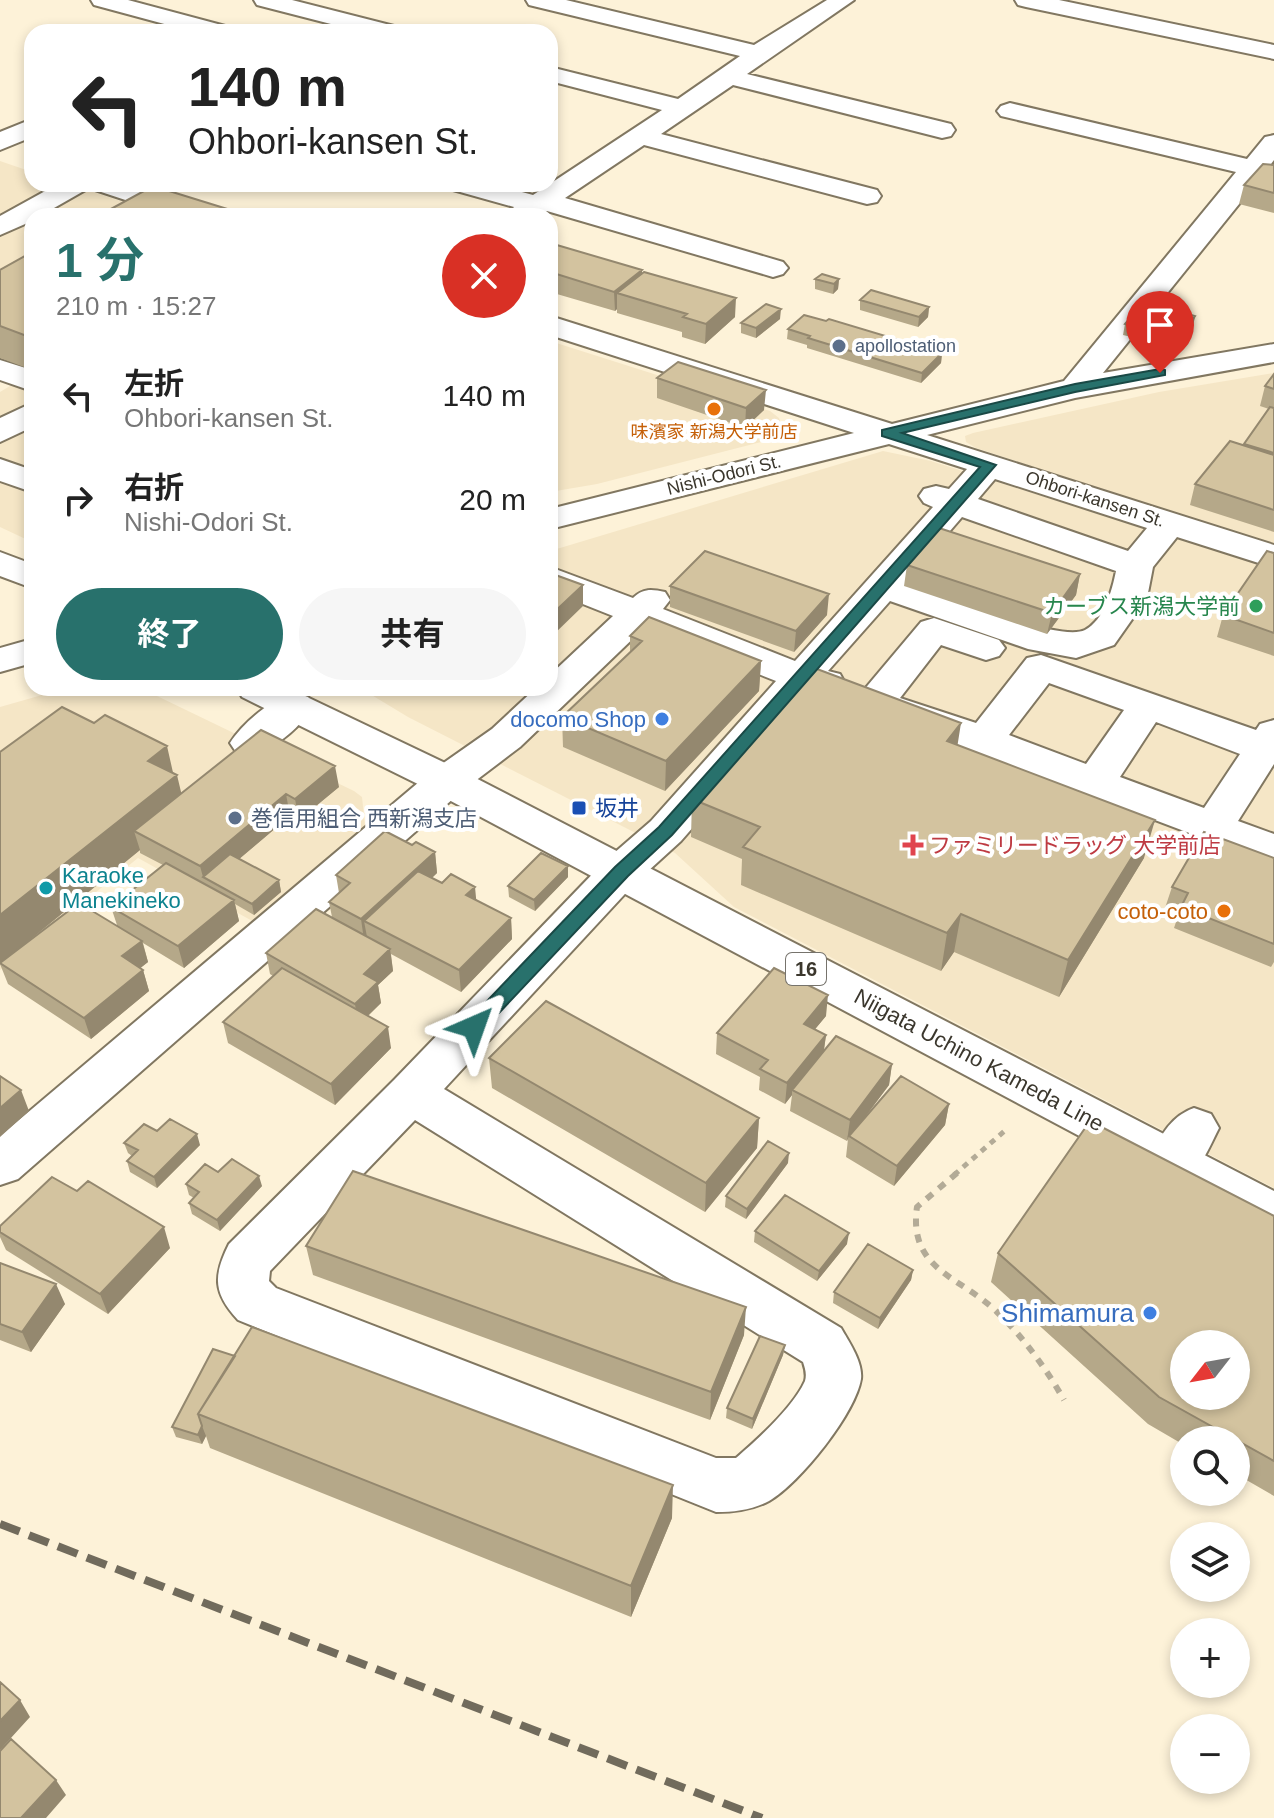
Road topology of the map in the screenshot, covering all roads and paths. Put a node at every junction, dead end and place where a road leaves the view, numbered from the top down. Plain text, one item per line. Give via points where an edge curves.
1 (102, 0) edge
2 (537, 0) edge
3 (843, 0) edge
4 (1026, 0) edge
5 (1167, 9) dead end
6 (253, 16) edge
7 (322, 24) edge
8 (1147, 26) junction
9 (1274, 52) edge
10 (758, 53) junction
11 (558, 76) edge
12 (729, 77) junction
13 (682, 108) junction
14 (1010, 111) dead end
15 (942, 130) dead end
16 (24, 131) edge
17 (640, 136) junction
18 (0, 142) edge
19 (1274, 143) edge
20 (1263, 171) edge
21 (558, 191) edge
22 (64, 192) edge
23 (126, 192) edge
24 (488, 192) edge
25 (556, 192) edge
26 (0, 193) edge
27 (867, 196) dead end
28 (39, 206) junction
29 (534, 207) edge
30 (35, 208) edge
31 (45, 208) edge
32 (177, 208) edge
33 (558, 213) edge
34 (24, 214) edge
35 (0, 227) edge
36 (773, 268) dead end
37 (558, 328) edge
38 (581, 335) junction
39 (1274, 353) edge
40 (558, 354) edge
41 (0, 369) edge
42 (24, 378) edge
43 (1075, 388) junction
44 (887, 433) junction
45 (989, 465) junction
46 (0, 469) edge
47 (24, 479) edge
48 (685, 484) junction
49 (946, 499) junction
50 (715, 513) dead end
51 (558, 517) edge
52 (1170, 523) junction
53 (1274, 557) edge
54 (0, 563) edge
55 (1135, 566) junction
56 (24, 574) edge
57 (558, 580) edge
58 (878, 580) junction
59 (644, 607) junction
60 (24, 653) edge
61 (0, 660) edge
62 (1041, 667) junction
63 (801, 677) junction
64 (558, 689) edge
65 (281, 696) edge
66 (550, 696) edge
67 (877, 700) junction
68 (1148, 705) junction
69 (316, 707) edge
70 (984, 740) junction
71 (1269, 740) edge
72 (250, 743) edge
73 (447, 781) junction
74 (1095, 782) junction
75 (1213, 827) junction
76 (1274, 850) edge
77 (621, 871) junction
78 (411, 1093) junction
79 (1043, 1093) junction
80 (0, 1165) edge
81 (1274, 1215) edge
82 (1064, 1400) dead end

1 - 6 street
2 - 10 street
3 - 10 street
4 - 8 street
5 - 8 street
6 - 7 street
8 - 9 street
10 - 12 street
11 - 13 street
12 - 13 street
12 - 15 street
13 - 17 street
14 - 20 street
16 - 18 street
17 - 21 street
17 - 27 street
19 - 20 street
20 - 43 street
22 - 28 street
23 - 32 street
24 - 29 street
25 - 29 street
26 - 28 street
28 - 30 street
28 - 31 street
33 - 36 street
34 - 35 street
37 - 38 street, Ohbori-kansen St.
38 - 40 street
38 - 44 street, Ohbori-kansen St.
39 - 43 street, Nishi-Odori St.
41 - 42 street
43 - 44 street, Nishi-Odori St.
44 - 45 street, Ohbori-kansen St.
44 - 48 street, Nishi-Odori St.
45 - 49 street
45 - 52 street, Ohbori-kansen St.
46 - 47 street
48 - 50 street
48 - 51 street, Nishi-Odori St.
49 - 55 street
49 - 58 street
52 - 53 street, Ohbori-kansen St. via 1228,551
52 - 55 street
54 - 56 street
55 - 58 street via 1129,598 1101,637 1076,646 1041,641
57 - 59 street
58 - 63 street via 843,613
59 - 63 street
59 - 64 street
60 - 61 street
62 - 67 street via 934,630
62 - 68 street
62 - 70 street
63 - 67 street
63 - 77 street via 666,831
65 - 69 street, Niigata Uchino Kameda Line / 16
66 - 73 street via 506,738
67 - 70 street
68 - 71 street
68 - 74 street
69 - 72 street
69 - 73 street, Niigata Uchino Kameda Line / 16
70 - 74 street
71 - 75 street
73 - 77 street, Niigata Uchino Kameda Line / 16
73 - 80 street
74 - 75 street
75 - 76 street
77 - 78 street
77 - 79 street, Niigata Uchino Kameda Line / 16
78 - 78 street via 822,1345 832,1363 827,1394 770,1467 746,1483 716,1485 257,1304 244,1292 241,1276 247,1260
79 - 81 street, Niigata Uchino Kameda Line / 16 via 1183,1145
79 - 82 path via 917,1207 912,1223 914,1240 932,1263 994,1309 1051,1375

